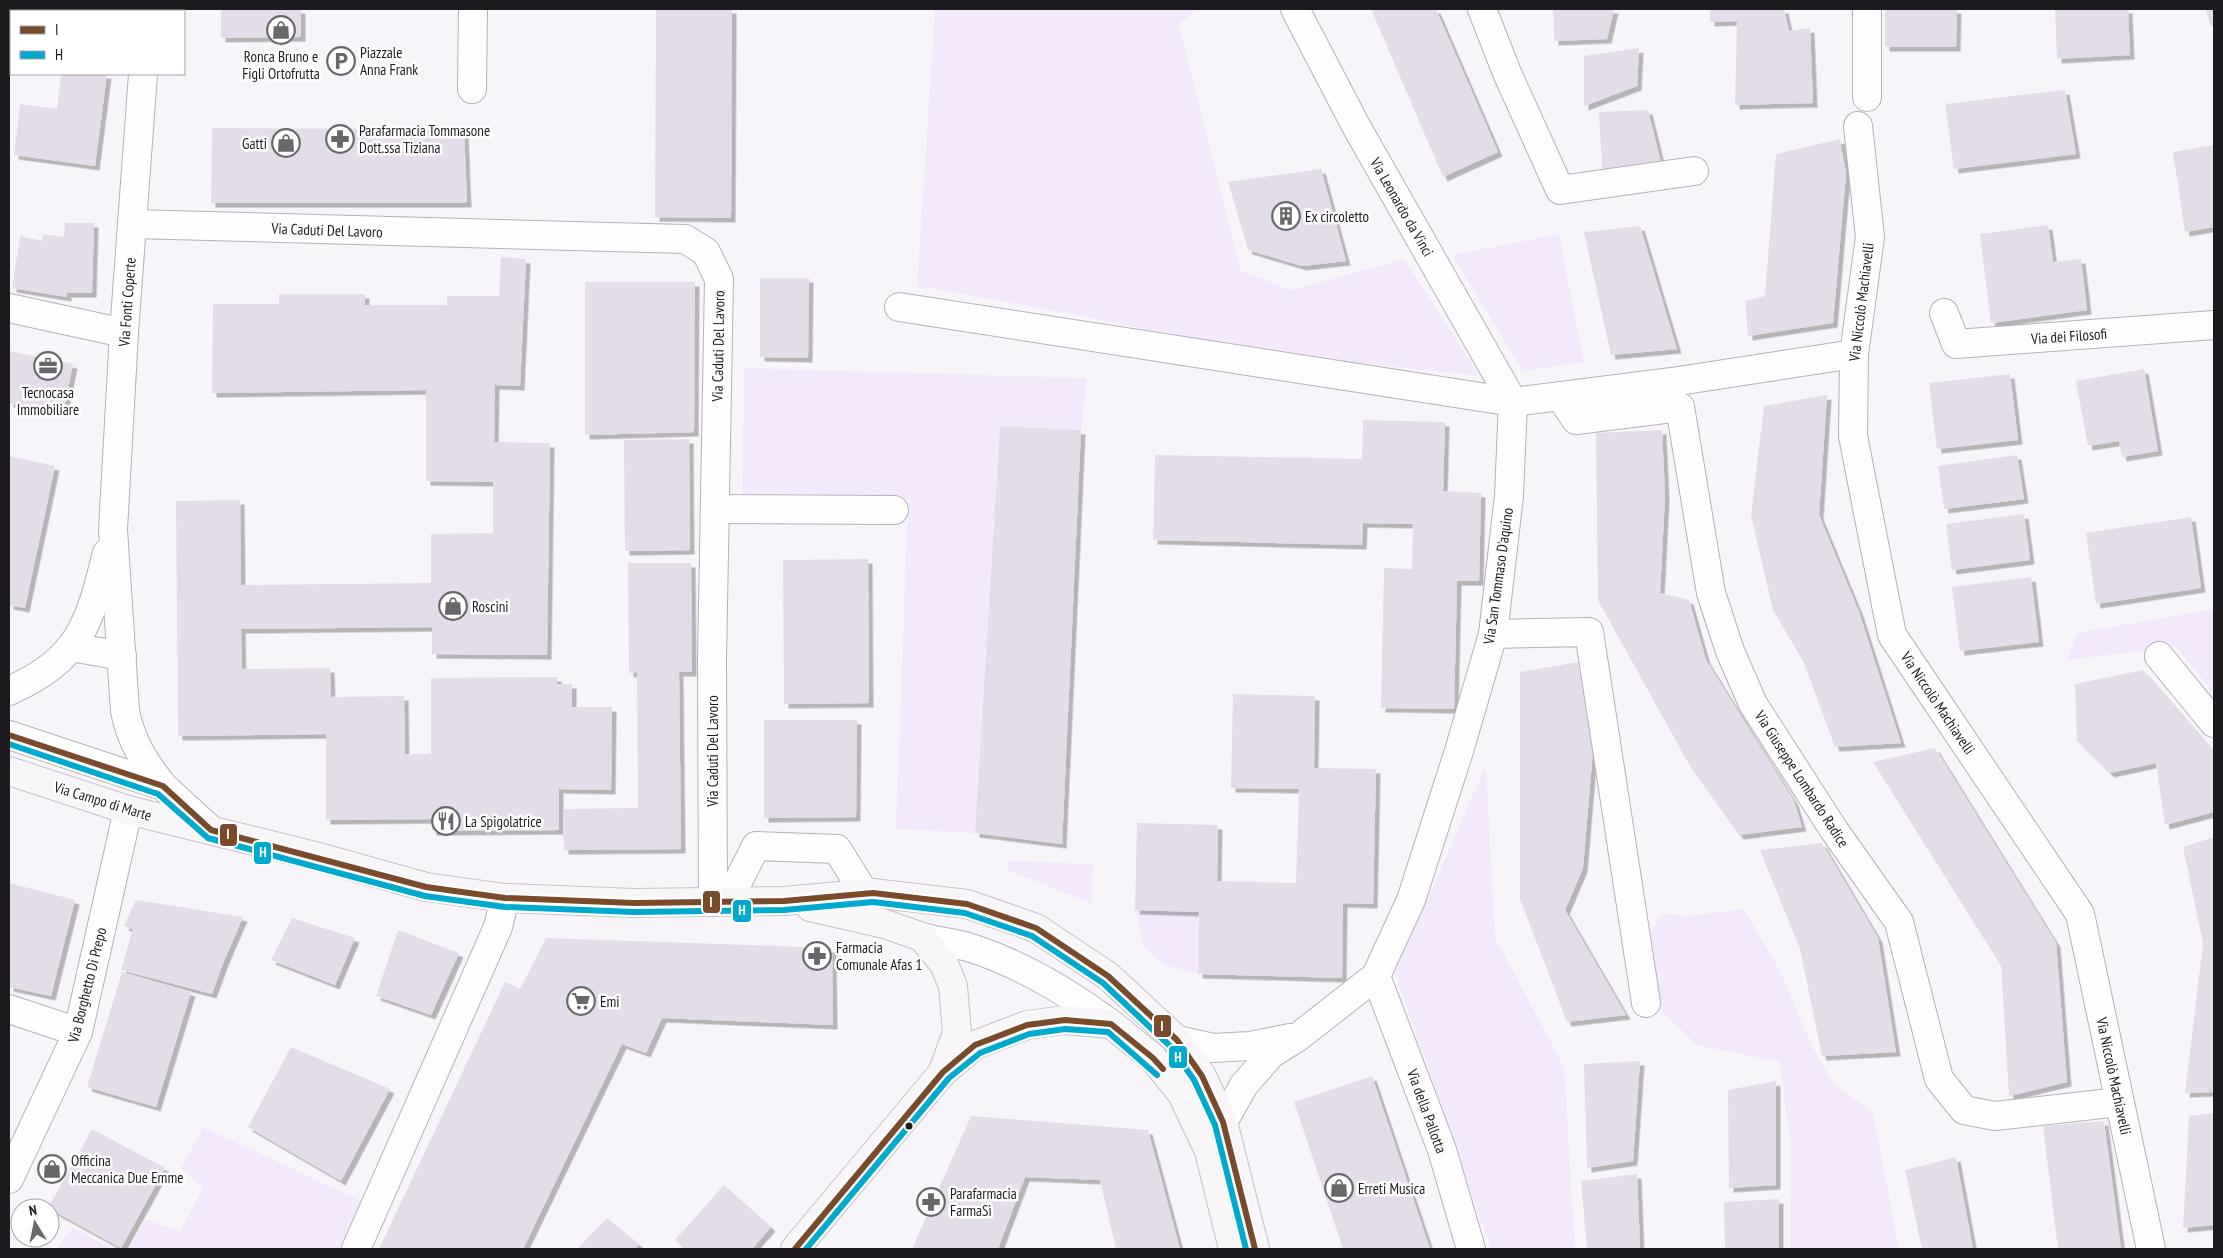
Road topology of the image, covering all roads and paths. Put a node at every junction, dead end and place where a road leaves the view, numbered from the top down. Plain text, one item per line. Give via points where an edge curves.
1 (473, 9) edge
2 (1295, 9) edge
3 (1482, 9) edge
4 (1867, 9) edge
5 (142, 75) edge
6 (472, 89) dead end
7 (1867, 97) dead end
8 (1858, 126) dead end
9 (1694, 171) dead end
10 (132, 224) junction
11 (898, 307) dead end
12 (9, 308) edge
13 (1944, 313) dead end
14 (2214, 325) edge
15 (124, 333) junction
16 (1854, 354) junction
17 (1560, 396) junction
18 (1513, 402) junction
19 (714, 510) junction
20 (894, 510) dead end
21 (114, 530) junction
22 (1493, 634) junction
23 (71, 647) junction
24 (122, 656) junction
25 (2159, 656) dead end
26 (9, 691) edge
27 (2214, 723) edge
28 (9, 734) edge
29 (9, 771) edge
30 (163, 786) junction
31 (128, 810) junction
32 (211, 830) junction
33 (865, 894) junction
34 (505, 898) junction
35 (721, 901) junction
36 (784, 901) junction
37 (922, 937) junction
38 (1376, 976) junction
39 (1646, 1002) dead end
40 (9, 1010) edge
41 (1111, 1024) junction
42 (78, 1032) junction
43 (1298, 1037) junction
44 (1178, 1040) junction
45 (942, 1072) junction
46 (2119, 1102) junction
47 (1223, 1122) junction
48 (9, 1179) edge
49 (356, 1249) edge
50 (795, 1249) edge
51 (1233, 1249) edge
52 (1255, 1249) edge
53 (1471, 1249) edge
54 (2150, 1249) edge

1 - 6 street
2 - 18 street, Via Leonardo da Vinci via 1356,126
3 - 9 street via 1560,190
4 - 7 street
5 - 10 street, Via Fonti Coperte
8 - 16 street, Via Niccolò Machiavelli via 1870,237
10 - 15 street, Via Fonti Coperte
10 - 19 street, Via Caduti Del Lavoro via 685,239 706,252 719,280
11 - 18 street
12 - 15 street
13 - 14 street, Via dei Filosofi via 1956,344
15 - 21 street, Via Fonti Coperte
16 - 17 street
16 - 46 street, Via Niccolò Machiavelli via 1853,436 1892,635 2080,914
17 - 18 street
17 - 46 street, Via Giuseppe Lombardo Radice via 1576,420 1680,407 1711,593 1730,651 1753,704 1834,830 1899,922 1939,1079 1964,1110 1995,1116
18 - 22 street, Via San Tommaso D'aquino via 1509,496
19 - 20 street
19 - 35 street, Via Caduti Del Lavoro via 712,661
21 - 23 street, Via Fonti Coperte via 93,609
21 - 24 street, Via Fonti Coperte
22 - 38 street, Via San Tommaso D'aquino via 1411,900
22 - 39 street via 1589,632
23 - 24 street
23 - 26 street, Via Fonti Coperte via 46,671
24 - 30 street, Via Fonti Coperte via 129,732 148,767
25 - 27 street
28 - 30 street, Via Campo di Marte
29 - 31 main road, Via Campo di Marte
30 - 32 street, Via Campo di Marte
31 - 32 main road, Via Campo di Marte
31 - 42 street, Via Borghetto Di Prepo
32 - 34 main road via 426,887
33 - 35 street via 837,849 756,846
33 - 36 main road
33 - 44 main road via 968,904 1036,928 1108,976
34 - 35 main road via 634,903
34 - 49 street via 498,927
35 - 36 main road
36 - 37 main road via 885,924
37 - 41 street via 967,947 1017,966
37 - 45 main road via 944,964 953,986 957,1033
38 - 43 street, Via San Tommaso D'aquino
38 - 53 street, Via della Pallotta via 1442,1150
40 - 42 street
41 - 45 main road via 1065,1020 1027,1024 974,1045
41 - 51 main road via 1154,1058 1182,1094 1209,1151
42 - 48 street, Via Borghetto Di Prepo
43 - 44 street, Via San Tommaso D'aquino via 1250,1046 1213,1048
43 - 47 street, Via San Tommaso D'aquino via 1272,1054 1244,1085
44 - 47 main road via 1202,1076
45 - 50 main road
46 - 54 street, Via Niccolò Machiavelli
47 - 52 main road

